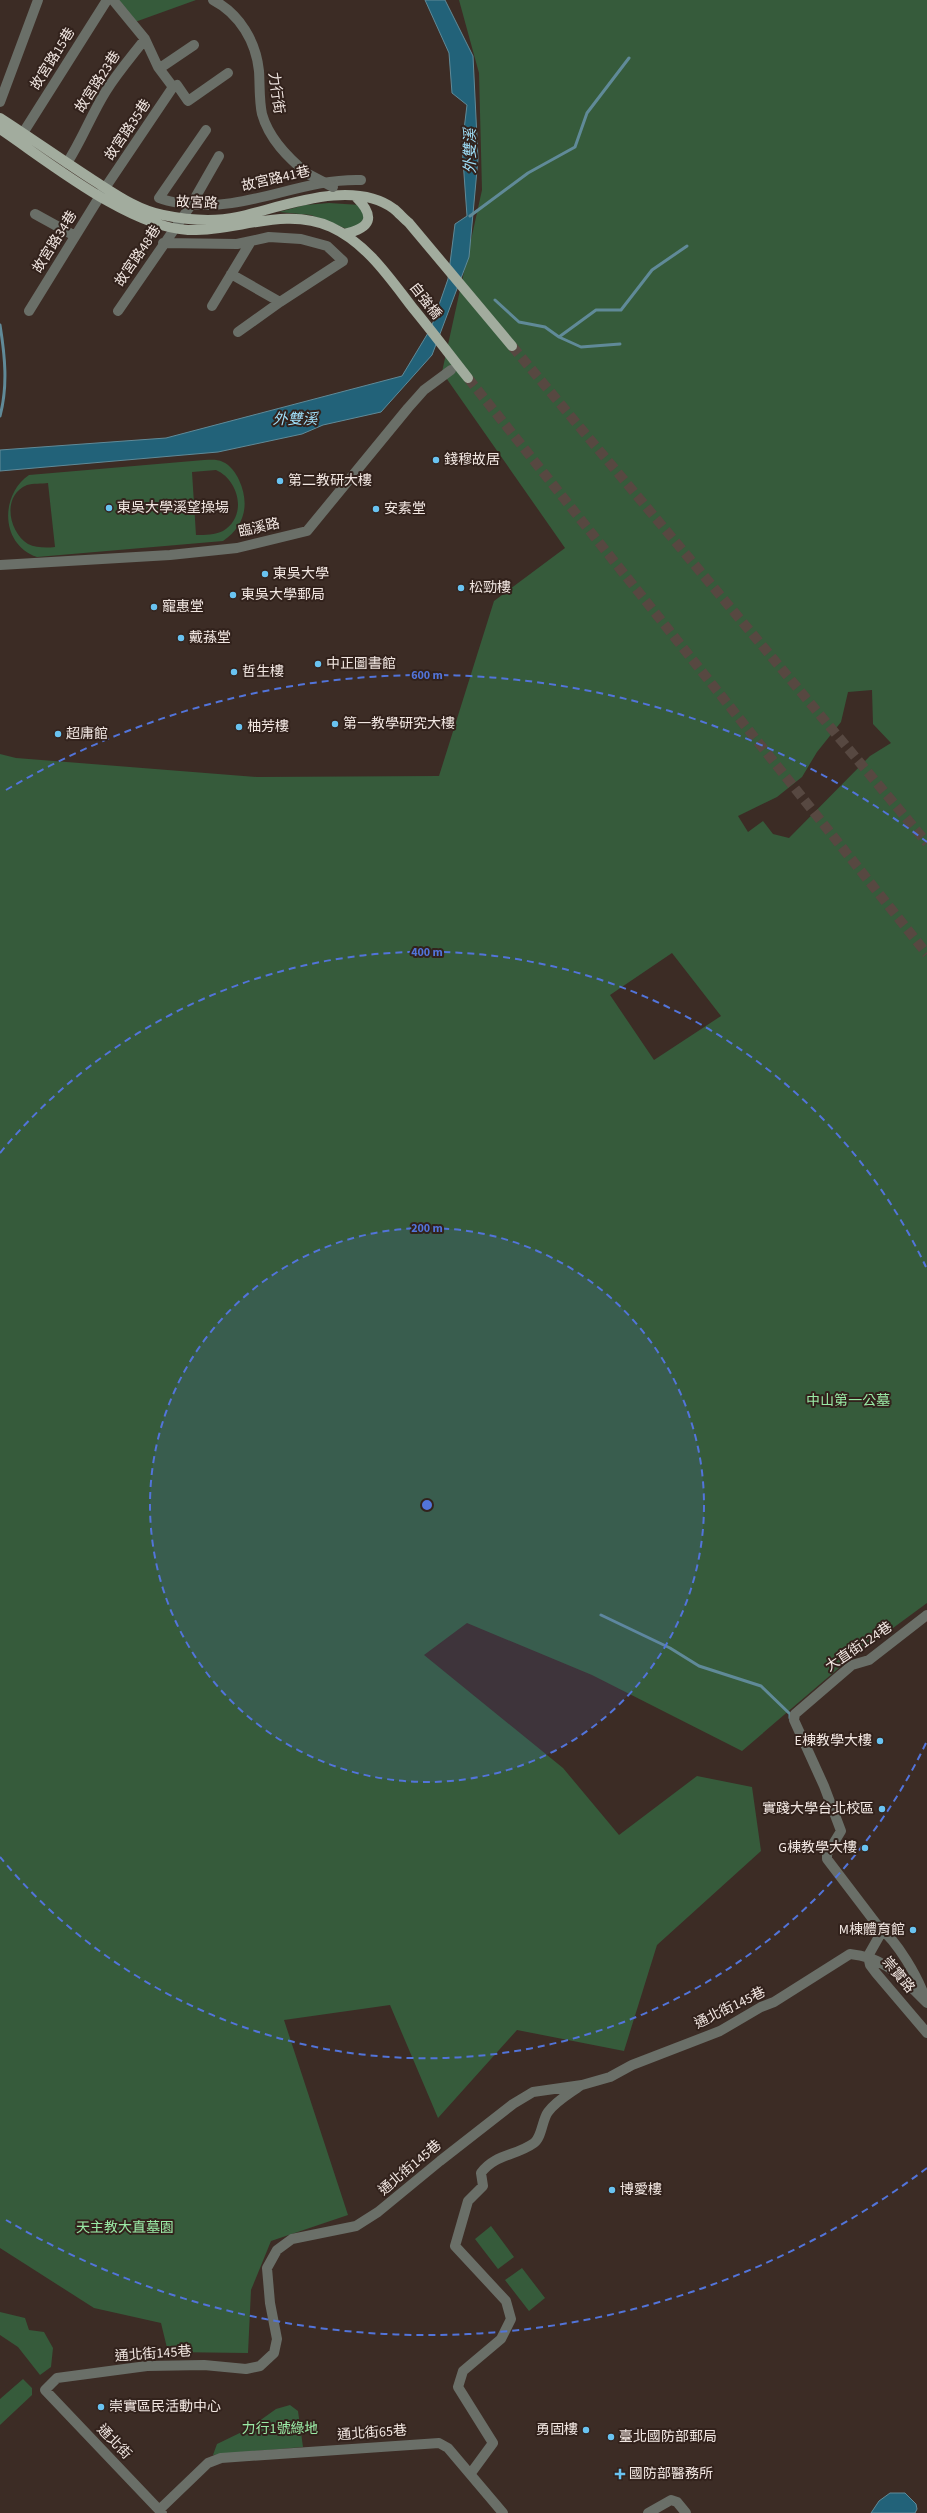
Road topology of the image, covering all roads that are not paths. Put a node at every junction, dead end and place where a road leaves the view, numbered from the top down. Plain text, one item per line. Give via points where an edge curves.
1 (38, 0) edge
2 (107, 0) edge
3 (113, 0) edge
4 (213, 0) edge
5 (145, 39) junction
6 (194, 45) dead end
7 (160, 68) junction
8 (228, 73) dead end
9 (173, 87) junction
10 (0, 102) edge
11 (0, 118) edge
12 (0, 129) edge
13 (206, 130) dead end
14 (23, 133) junction
15 (219, 156) dead end
16 (67, 163) junction
17 (361, 180) dead end
18 (103, 192) junction
19 (344, 194) junction
20 (356, 197) junction
21 (190, 204) junction
22 (35, 214) dead end
23 (182, 218) junction
24 (174, 228) junction
25 (344, 234) junction
26 (75, 236) junction
27 (163, 243) junction
28 (250, 243) junction
29 (382, 269) joint
30 (231, 274) junction
31 (280, 302) junction
32 (212, 306) dead end
33 (29, 311) dead end
34 (118, 311) dead end
35 (238, 332) dead end
36 (512, 346) tunnel mouth
37 (451, 370) dead end
38 (468, 378) tunnel mouth
39 (0, 565) edge
40 (927, 1615) edge
41 (878, 1926) junction
42 (868, 1956) junction
43 (927, 2003) edge
44 (927, 2033) edge
45 (582, 2085) junction
46 (45, 2390) joint
47 (471, 2473) junction
48 (161, 2512) edge
49 (503, 2513) edge
50 (648, 2513) edge
51 (686, 2513) edge

1 - 10 street
2 - 14 street, 故宮路15巷
3 - 5 street
4 - 19 street, 力行街, bridge via 233,14 249,35 258,70 263,116 282,151 308,174
5 - 7 street
5 - 16 street, 故宮路23巷 via 106,90 84,129 83,138
6 - 7 street
7 - 9 street
8 - 9 street via 188,101 177,85
9 - 18 street, 故宮路35巷
11 - 14 main road, 故宮路
12 - 18 main road, 故宮路
13 - 21 street, 故宮路41巷 via 159,198
14 - 16 main road, 故宮路
15 - 21 street, 故宮路48巷
16 - 18 main road, 故宮路
17 - 21 street, 故宮路41巷 via 337,179 228,204 199,207
18 - 23 main road, 故宮路 via 147,210
18 - 24 main road, 故宮路 via 142,219
18 - 26 street, 故宮路34巷
19 - 20 main road, 故宮路
19 - 23 main road, 故宮路 via 312,198 237,217 211,220
20 - 25 main road via 367,207 367,223
20 - 36 main road, 故宮路 via 367,198 393,208 409,223
21 - 23 street, 故宮路48巷
22 - 26 street
23 - 24 street, 故宮路48巷
24 - 25 main road, 故宮路 via 210,230 290,218 311,220
24 - 27 street, 故宮路48巷
25 - 29 main road, 故宮路 via 362,247
26 - 33 street, 故宮路34巷
27 - 28 street
27 - 34 street, 故宮路48巷
28 - 30 street
28 - 31 street via 269,237 301,239 327,246 343,261
29 - 38 main road, 自強橋
30 - 31 street
30 - 32 street
31 - 35 street
37 - 39 street, 臨溪路 via 416,399 307,531 230,549
40 - 41 street, 大直街124巷 via 869,1660 852,1665 795,1714 794,1720 841,1831 827,1854 827,1859
41 - 42 street via 881,1933
41 - 43 street via 886,1932 920,1982
42 - 43 street, 崇實路 via 877,1959 898,1975
42 - 44 street, 崇實路 via 870,1965 876,1973
42 - 45 street, 通北街145巷 via 850,1954 774,2002 720,2031 632,2065 610,2077
45 - 46 street, 通北街145巷 via 533,2092 513,2104 378,2212 356,2226 292,2239 277,2250 268,2268 270,2303 277,2339 274,2353 260,2366 246,2369 204,2364 147,2366 57,2378
45 - 47 street via 548,2112 536,2142 487,2165 481,2173 482,2186 468,2201 455,2246 506,2301 511,2319 501,2339 464,2371 458,2387 493,2443
46 - 48 street, 通北街
47 - 48 street, 通北街65巷 via 439,2442 221,2458 208,2463
47 - 49 street, 通北街65巷
50 - 51 street via 671,2500 677,2502

